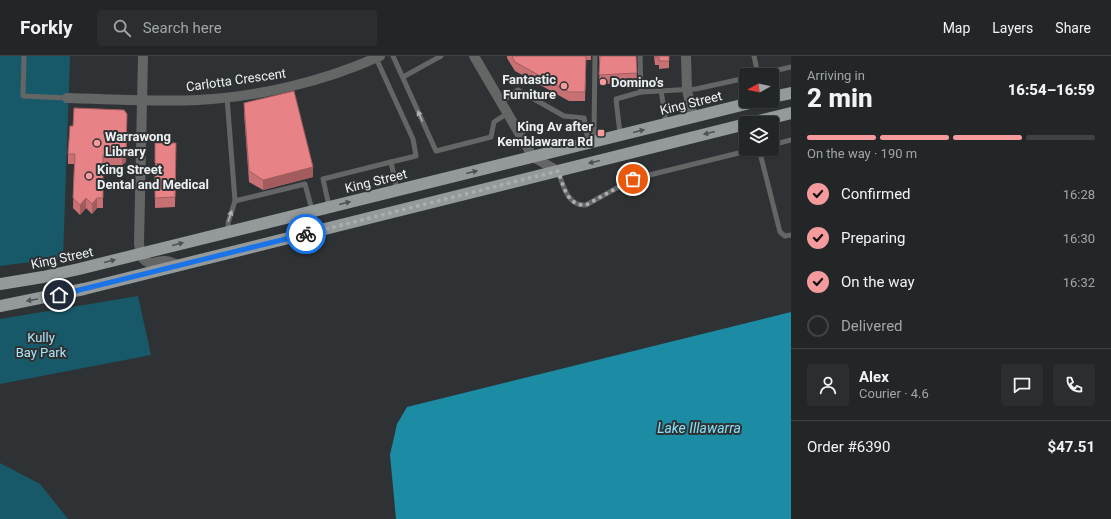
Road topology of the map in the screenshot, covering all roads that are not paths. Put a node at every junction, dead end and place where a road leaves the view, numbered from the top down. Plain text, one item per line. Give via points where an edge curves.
1 (24, 56) edge
2 (143, 56) edge
3 (393, 56) edge
4 (441, 56) edge
5 (474, 56) edge
6 (595, 56) edge
7 (640, 56) edge
8 (686, 56) edge
9 (754, 56) edge
10 (378, 57) edge
11 (791, 67) edge
12 (757, 68) edge
13 (779, 70) edge
14 (403, 76) junction
15 (739, 80) edge
16 (661, 90) junction
17 (687, 90) junction
18 (641, 92) junction
19 (791, 93) edge
20 (779, 96) edge
21 (227, 97) junction
22 (67, 98) joint
23 (142, 100) junction
24 (500, 102) junction
25 (739, 106) edge
26 (508, 113) junction
27 (791, 113) edge
28 (779, 116) edge
29 (693, 117) junction
30 (666, 124) junction
31 (739, 126) edge
32 (620, 135) junction
33 (791, 140) edge
34 (592, 142) junction
35 (779, 143) edge
36 (739, 153) edge
37 (533, 156) junction
38 (761, 156) edge
39 (391, 162) junction
40 (558, 171) junction
41 (397, 190) junction
42 (235, 201) junction
43 (330, 207) junction
44 (312, 211) junction
45 (229, 232) junction
46 (791, 235) edge
47 (140, 254) junction
48 (179, 266) junction
49 (0, 284) edge
50 (0, 306) edge

1 - 22 lane via 22,96
2 - 23 street
3 - 14 lane
4 - 14 lane
5 - 24 street
6 - 34 lane
7 - 18 lane
8 - 17 street
9 - 12 lane
10 - 21 street, Carlotta Crescent via 297,84
10 - 39 lane via 413,139 416,156
11 - 13 lane
26 -> 14 lane via 494,122 492,137 436,152
15 - 17 lane
16 - 17 lane
16 - 18 lane
16 - 30 lane
17 - 29 street
18 - 32 lane via 616,99
19 - 20 main road
21 - 23 street, Carlotta Crescent
21 - 42 lane
22 - 23 street, Carlotta Crescent
23 - 47 street
24 - 26 street
24 - 34 lane via 518,90 564,116 584,118 587,135
25 - 29 main road, King Street
26 - 37 street
27 - 28 main road
29 - 30 main road, King Street
32 -> 30 main road, King Street
31 -> 40 main road
32 - 34 main road, King Street
33 - 35 lane
34 - 37 main road, King Street
36 - 40 lane via 633,179 586,205 579,206 568,197
37 - 40 street
41 -> 37 main road, King Street
38 - 46 lane via 780,232 784,236
39 - 41 lane
39 - 43 lane via 323,179
40 - 48 main road
43 -> 41 main road, King Street
42 - 44 lane via 305,184
45 -> 42 lane via 228,223
43 - 44 main road, King Street
44 - 45 main road, King Street
47 -> 45 main road, King Street
47 - 48 street via 151,263 163,260
49 -> 47 main road, King Street via 63,273
48 -> 50 main road via 78,291

